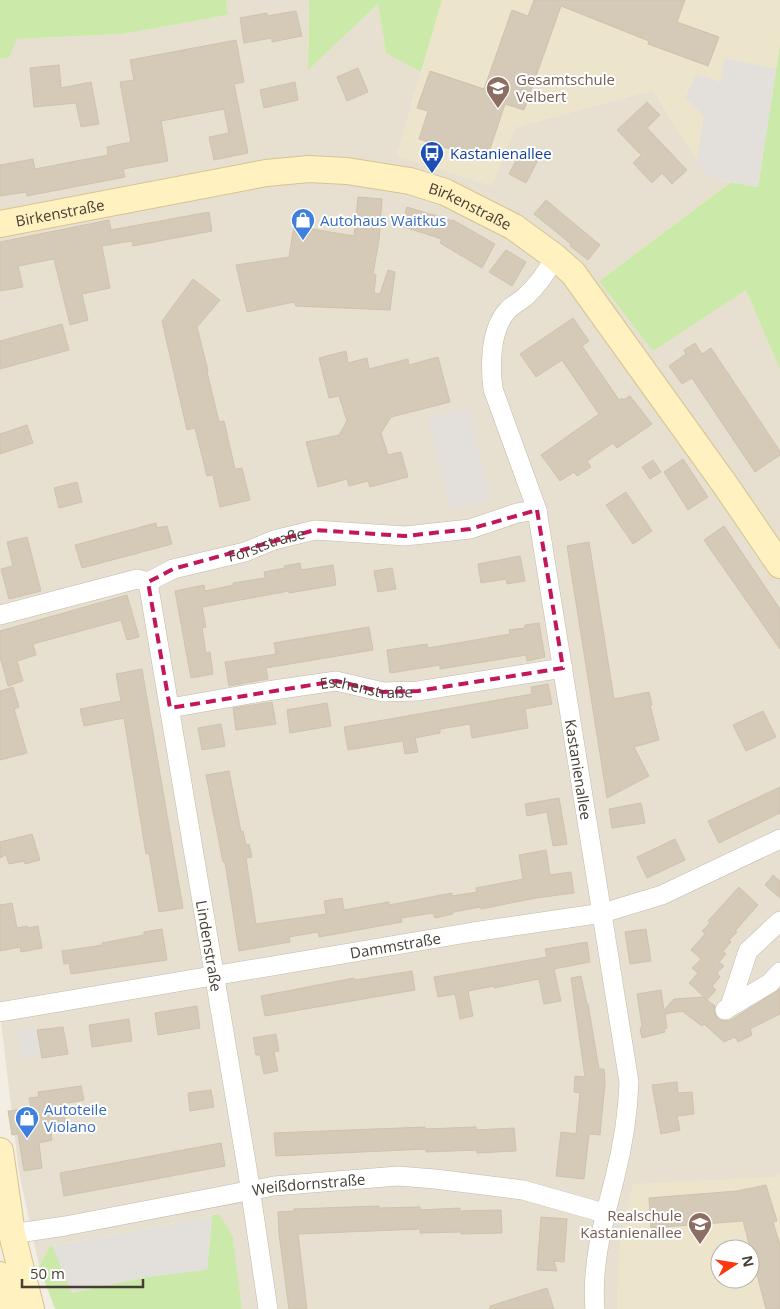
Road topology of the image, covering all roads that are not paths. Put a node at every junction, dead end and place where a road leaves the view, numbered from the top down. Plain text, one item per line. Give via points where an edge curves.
1 (0, 224) edge
2 (556, 257) junction
3 (537, 510) junction
4 (780, 565) edge
5 (148, 582) junction
6 (0, 615) edge
7 (563, 668) junction
8 (170, 708) junction
9 (780, 839) edge
10 (603, 913) junction
11 (780, 921) edge
12 (780, 972) edge
13 (216, 976) junction
14 (0, 1012) edge
15 (0, 1151) edge
16 (251, 1190) junction
17 (604, 1212) junction
18 (12, 1234) junction
19 (0, 1275) edge
20 (7, 1309) edge
21 (31, 1309) edge
22 (268, 1309) edge
23 (595, 1309) edge

1 - 2 street, Birkenstraße via 248,176 309,168 410,181 445,192 514,226
2 - 3 street, Kastanienallee via 545,276 506,312 496,331 490,370 493,389
2 - 4 street, Birkenstraße via 592,297
3 - 5 street, Forststraße via 517,513 470,529 405,536 315,530 274,540 245,552 173,569
3 - 7 street, Kastanienallee
5 - 6 street, Forststraße via 138,579
5 - 8 street, Lindenstraße
7 - 8 street, Eschenstraße via 418,691 382,692 336,681
7 - 10 street, Kastanienallee
8 - 13 street, Lindenstraße
9 - 10 street, Dammstraße via 648,900
10 - 13 street, Dammstraße
10 - 17 street, Kastanienallee via 629,1082 623,1138
11 - 12 street via 748,952 725,1010 770,983
13 - 14 street, Dammstraße
13 - 16 street, Lindenstraße
15 - 18 street
16 - 17 street, Weißdornstraße via 398,1176 523,1190
16 - 18 street, Weißdornstraße
16 - 22 street, Lindenstraße
17 - 23 street, Kastanienallee via 599,1237
18 - 21 street
19 - 20 street

